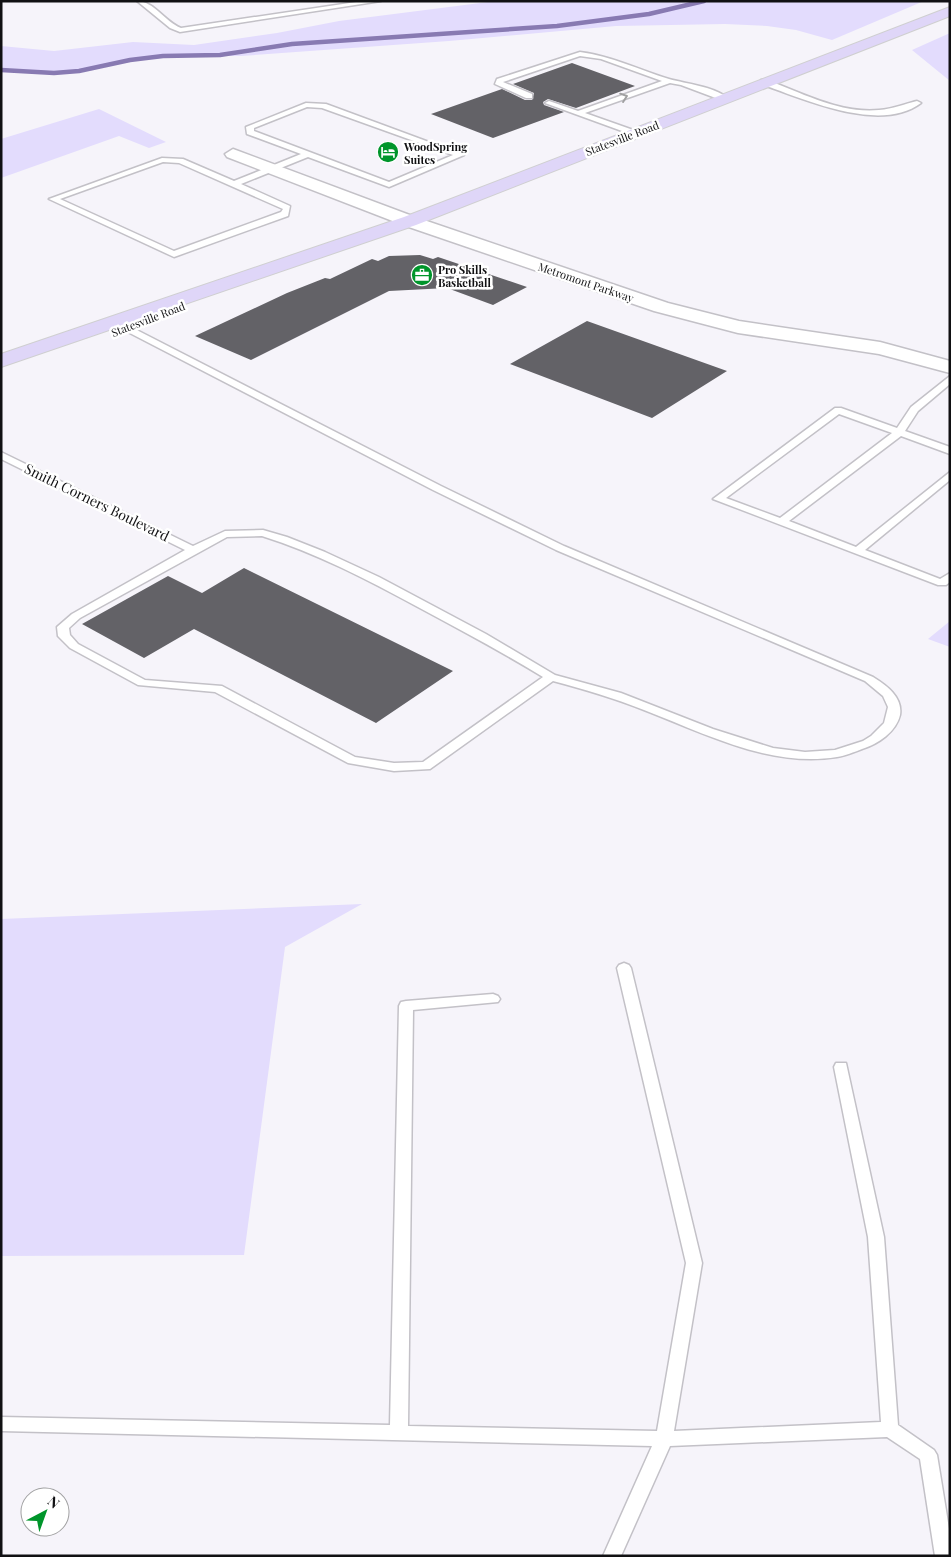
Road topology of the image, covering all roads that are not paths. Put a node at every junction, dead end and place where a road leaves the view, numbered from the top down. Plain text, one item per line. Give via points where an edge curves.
1 (140, 1) edge
2 (378, 1) edge
3 (950, 11) edge
4 (669, 81) junction
5 (764, 82) junction
6 (529, 96) dead end
7 (724, 98) junction
8 (548, 103) dead end
9 (917, 103) dead end
10 (578, 114) junction
11 (633, 134) junction
12 (233, 154) dead end
13 (308, 154) junction
14 (272, 169) junction
15 (234, 184) junction
16 (408, 221) junction
17 (294, 262) junction
18 (125, 327) junction
19 (1, 361) edge
20 (950, 367) edge
21 (1, 375) edge
22 (950, 379) edge
23 (899, 433) junction
24 (950, 451) edge
25 (1, 455) edge
26 (950, 475) edge
27 (781, 522) junction
28 (193, 550) junction
29 (857, 551) junction
30 (950, 576) edge
31 (551, 677) junction
32 (624, 968) dead end
33 (493, 999) dead end
34 (841, 1067) dead end
35 (1, 1424) edge
36 (890, 1429) junction
37 (399, 1433) junction
38 (664, 1439) junction
39 (612, 1556) edge
40 (944, 1556) edge

1 - 2 lane via 180,30
3 - 5 main road, Statesville Road
4 - 6 lane via 602,57 580,54 500,81 499,84
4 - 7 lane
10 -> 4 lane
5 - 7 main road, Statesville Road
5 - 9 lane via 861,114 881,114
7 - 11 main road, Statesville Road
8 - 10 lane
10 - 11 lane
11 - 16 main road, Statesville Road
12 - 14 street, Metromont Parkway
13 - 13 lane via 389,185 460,155 323,106 306,105 250,127 250,132
13 - 14 lane
14 - 15 lane
14 - 16 street, Metromont Parkway
15 - 15 lane via 180,161 162,160 53,199 174,254 285,214 287,208
16 - 17 main road, Statesville Road
16 - 20 street, Metromont Parkway via 706,320 880,348
17 - 18 main road, Statesville Road
17 - 19 main road, Statesville Road
18 - 21 main road, Statesville Road
18 - 31 lane via 560,548 869,679 882,688 894,703 894,715 872,742 849,752 810,756 764,749 724,738 626,699
22 - 23 lane via 914,409
23 - 24 lane
23 - 27 lane
23 - 27 lane via 838,410 718,499
25 - 28 lane, Smith Corners Boulevard
26 - 29 lane
27 - 29 lane
28 - 31 lane via 225,534 263,533 300,544 336,558 468,628
28 - 31 lane via 76,616 63,627 64,636 74,646 142,683 218,689 352,760 394,767 426,766
29 - 30 lane via 942,583
32 - 38 lane via 694,1263
33 - 37 lane via 406,1006
34 - 36 lane via 876,1237
35 - 37 lane
36 - 38 lane
36 - 40 lane via 928,1455
37 - 38 lane
38 - 39 lane

